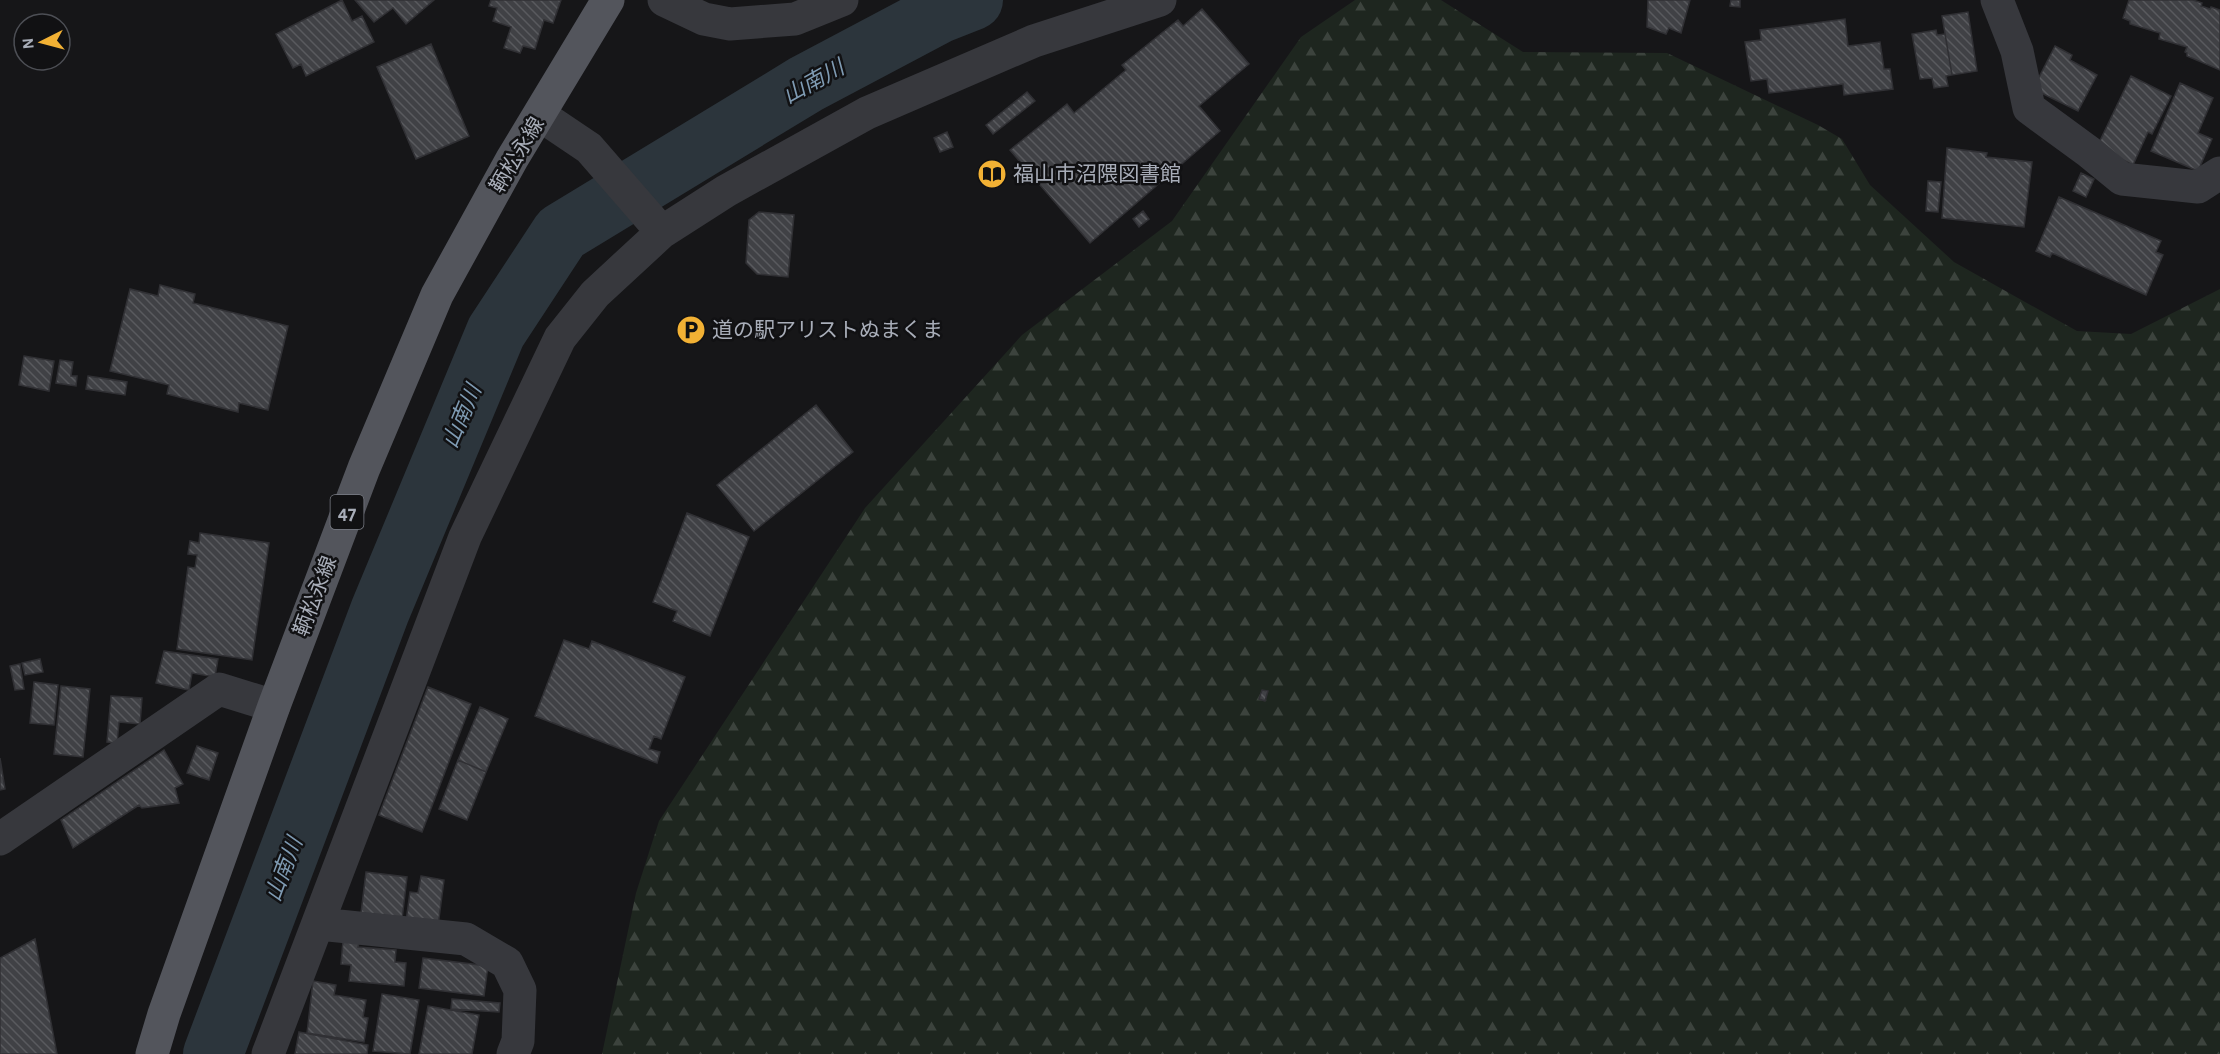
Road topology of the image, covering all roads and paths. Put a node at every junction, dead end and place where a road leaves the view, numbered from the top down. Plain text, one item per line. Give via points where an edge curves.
1 (608, 0) edge
2 (664, 0) edge
3 (842, 0) edge
4 (1160, 0) edge
5 (1996, 0) edge
6 (540, 116) junction
7 (2220, 173) edge
8 (655, 225) junction
9 (274, 706) junction
10 (0, 839) edge
11 (319, 924) junction
12 (152, 1054) edge
13 (268, 1054) edge
14 (513, 1054) edge

1 - 6 main road, 鞆松永線 / 47
2 - 3 street via 704,19 730,24 795,19
4 - 8 street via 1034,41 867,112 726,191
5 - 7 street via 2017,51 2029,108 2122,179 2198,187
6 - 8 street via 589,148
6 - 9 main road, 鞆松永線 / 47 via 437,296 364,468
8 - 11 street via 560,338 465,537
9 - 10 street via 219,689
9 - 12 main road, 鞆松永線 / 47
11 - 13 street
11 - 14 street via 466,939 507,963 520,990 518,1041

